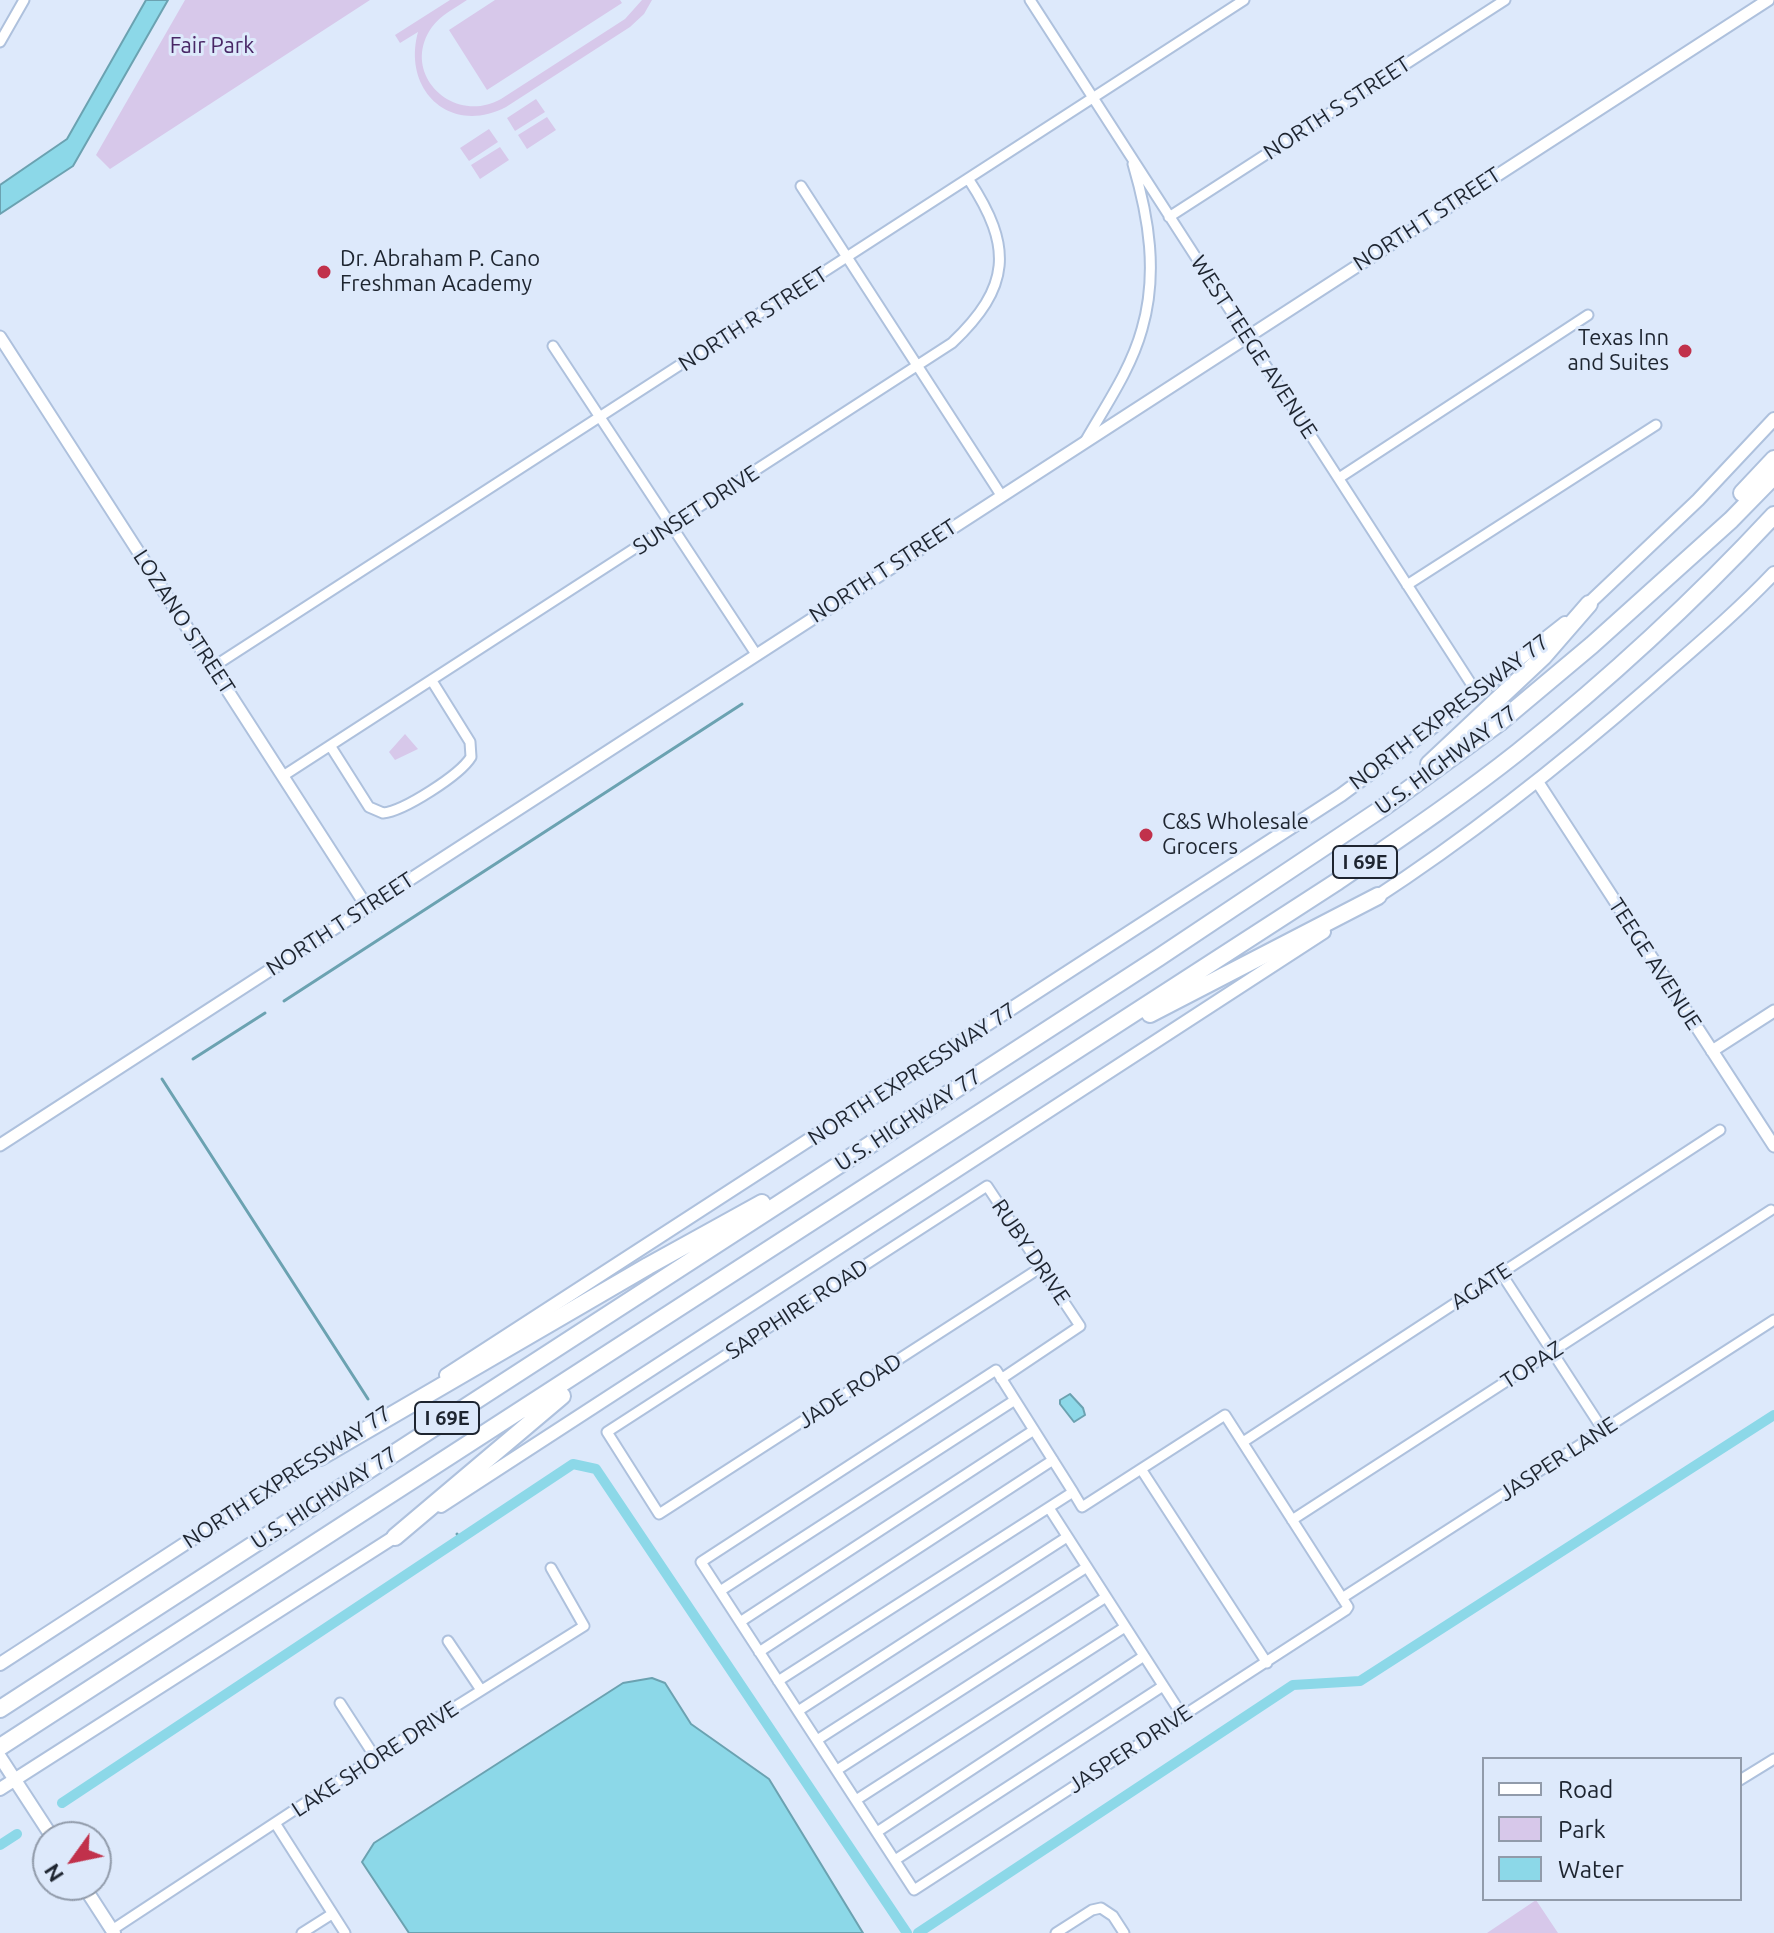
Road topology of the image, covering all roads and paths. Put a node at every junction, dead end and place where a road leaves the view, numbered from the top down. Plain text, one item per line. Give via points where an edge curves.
1 (24, 0) edge
2 (1030, 0) edge
3 (1244, 0) edge
4 (1505, 0) edge
5 (1768, 0) edge
6 (4, 27) edge
7 (0, 42) edge
8 (1094, 98) junction
9 (1129, 153) junction
10 (969, 180) junction
11 (801, 186) dead end
12 (1169, 217) junction
13 (848, 257) junction
14 (1588, 315) dead end
15 (1246, 336) junction
16 (0, 337) edge
17 (553, 346) dead end
18 (918, 366) junction
19 (601, 417) junction
20 (1774, 419) edge
21 (1656, 425) dead end
22 (1086, 440) junction
23 (1774, 459) edge
24 (1774, 476) edge
25 (1339, 478) junction
26 (1001, 495) junction
27 (1774, 515) edge
28 (671, 526) junction
29 (1774, 532) edge
30 (1700, 546) junction
31 (1774, 573) edge
32 (1710, 581) junction
33 (1407, 585) junction
34 (1589, 604) junction
35 (756, 654) junction
36 (213, 667) junction
37 (432, 681) junction
38 (1477, 693) junction
39 (331, 747) junction
40 (283, 776) junction
41 (1537, 781) junction
42 (1384, 807) junction
43 (1378, 896) junction
44 (367, 907) junction
45 (1774, 1011) edge
46 (1712, 1051) junction
47 (993, 1105) junction
48 (1720, 1130) dead end
49 (882, 1136) junction
50 (0, 1145) edge
51 (1774, 1146) edge
52 (987, 1186) joint
53 (1771, 1210) dead end
54 (1040, 1268) junction
55 (1501, 1273) junction
56 (705, 1291) junction
57 (1774, 1320) edge
58 (1552, 1352) junction
59 (1001, 1379) junction
60 (1015, 1400) junction
61 (1034, 1430) junction
62 (1603, 1430) junction
63 (1243, 1442) junction
64 (320, 1457) junction
65 (1053, 1460) junction
66 (1141, 1469) junction
67 (1073, 1492) junction
68 (1049, 1508) junction
69 (659, 1514) joint
70 (1292, 1520) junction
71 (395, 1537) junction
72 (1067, 1537) junction
73 (1087, 1567) junction
74 (551, 1568) dead end
75 (720, 1591) junction
76 (1106, 1597) junction
77 (1342, 1598) junction
78 (740, 1622) junction
79 (1125, 1627) junction
80 (448, 1641) dead end
81 (759, 1652) junction
82 (1144, 1656) junction
83 (1267, 1663) junction
84 (0, 1664) edge
85 (778, 1681) junction
86 (1163, 1686) junction
87 (481, 1690) junction
88 (340, 1703) dead end
89 (7, 1705) edge
90 (798, 1711) junction
91 (1182, 1715) junction
92 (817, 1740) junction
93 (0, 1747) edge
94 (0, 1757) edge
95 (375, 1757) junction
96 (1774, 1759) edge
97 (837, 1770) junction
98 (15, 1778) junction
99 (1742, 1779) edge
100 (0, 1789) edge
101 (856, 1800) junction
102 (42, 1821) edge
103 (275, 1823) junction
104 (877, 1832) junction
105 (895, 1860) junction
106 (93, 1901) edge
107 (332, 1914) junction
108 (113, 1932) edge
109 (302, 1933) edge
110 (345, 1933) edge
111 (1056, 1933) edge
112 (1124, 1933) edge

1 - 6 street
2 - 8 street, WEST TEEGE AVENUE
3 - 8 street, NORTH R STREET
4 - 12 street, NORTH S STREET
5 - 15 street, NORTH T STREET
6 - 7 street
8 - 9 street, WEST TEEGE AVENUE
8 - 10 street, NORTH R STREET
9 - 12 street, WEST TEEGE AVENUE
9 - 22 street via 1148,227 1148,294 1142,330 1124,373
10 - 13 street, NORTH R STREET
10 - 18 street, SUNSET DRIVE via 995,233 997,280 974,323
11 - 13 street
12 - 15 street, WEST TEEGE AVENUE
13 - 18 street
13 - 19 street, NORTH R STREET
14 - 25 street
15 - 22 street, NORTH T STREET
15 - 25 street, WEST TEEGE AVENUE
16 - 36 street, LOZANO STREET
17 - 19 street
18 - 26 street
18 - 28 street, SUNSET DRIVE
19 - 28 street
19 - 36 street, NORTH R STREET
20 - 34 main road, NORTH EXPRESSWAY 77
21 - 33 street
22 - 26 street, NORTH T STREET
23 - 30 highway via 1712,525
24 - 30 highway, U.S. HIGHWAY 77 / I 69E
25 - 33 street, WEST TEEGE AVENUE
26 - 35 street, NORTH T STREET
27 - 32 highway, U.S. HIGHWAY 77 / I 69E
28 - 35 street
28 - 37 street, SUNSET DRIVE
29 - 32 highway
30 - 42 highway, U.S. HIGHWAY 77 / I 69E via 1499,723
31 - 41 main road
32 - 47 highway, U.S. HIGHWAY 77 / I 69E via 1517,752 1427,820
33 - 38 street, WEST TEEGE AVENUE
34 - 38 main road, NORTH EXPRESSWAY 77
34 - 42 highway via 1543,657
35 - 44 street, NORTH T STREET
36 - 40 street, LOZANO STREET
37 - 39 street, SUNSET DRIVE
37 - 39 street via 470,742 471,757 461,770 383,813 369,807
38 - 64 main road, NORTH EXPRESSWAY 77 via 1328,803
39 - 40 street, SUNSET DRIVE
40 - 44 street, LOZANO STREET
41 - 43 main road
41 - 46 street, TEEGE AVENUE
42 - 49 highway, U.S. HIGHWAY 77 / I 69E
43 - 47 highway via 1152,1013
43 - 71 main road
44 - 50 street, NORTH T STREET
45 - 46 street
46 - 51 street, TEEGE AVENUE
47 - 56 highway, U.S. HIGHWAY 77 / I 69E
48 - 55 street, AGATE
49 - 64 highway
49 - 89 highway, U.S. HIGHWAY 77 / I 69E
52 - 54 street, RUBY DRIVE
52 - 69 street, SAPPHIRE ROAD via 607,1432
53 - 58 street, TOPAZ
54 - 59 street, RUBY DRIVE via 1080,1326
54 - 69 street, JADE ROAD
55 - 58 street
55 - 63 street, AGATE
56 - 71 highway via 546,1407
56 - 93 highway, U.S. HIGHWAY 77 / I 69E
57 - 62 street, JASPER LANE
58 - 62 street
58 - 70 street, TOPAZ
59 - 60 street
59 - 75 street via 996,1370 701,1562
60 - 61 street
60 - 75 street
61 - 65 street
61 - 78 street
62 - 77 street, JASPER LANE
63 - 66 street via 1225,1415
63 - 70 street
64 - 84 main road, NORTH EXPRESSWAY 77
65 - 67 street
65 - 81 street
66 - 67 street via 1082,1507
66 - 83 street
67 - 68 street
68 - 72 street
68 - 85 street
70 - 77 street
71 - 98 main road
72 - 73 street
72 - 90 street
73 - 76 street
73 - 92 street
74 - 87 street, LAKE SHORE DRIVE via 584,1626
75 - 78 street
76 - 79 street
76 - 97 street
77 - 83 street, JASPER DRIVE via 1346,1610
78 - 81 street
79 - 82 street
79 - 101 street
80 - 87 street
81 - 85 street
82 - 86 street
82 - 104 street
83 - 91 street, JASPER DRIVE
85 - 90 street
86 - 91 street
86 - 105 street
87 - 95 street, LAKE SHORE DRIVE
88 - 95 street
90 - 92 street
91 - 105 street, JASPER DRIVE via 914,1890
92 - 97 street
94 - 98 main road
95 - 103 street, LAKE SHORE DRIVE
96 - 99 street
97 - 101 street
98 - 100 main road
98 - 102 main road
101 - 104 street
103 - 107 street, LAKE SHORE DRIVE
103 - 108 street
104 - 105 street
106 - 108 main road
107 - 109 street
107 - 110 street, LAKE SHORE DRIVE
111 - 112 street via 1101,1908

